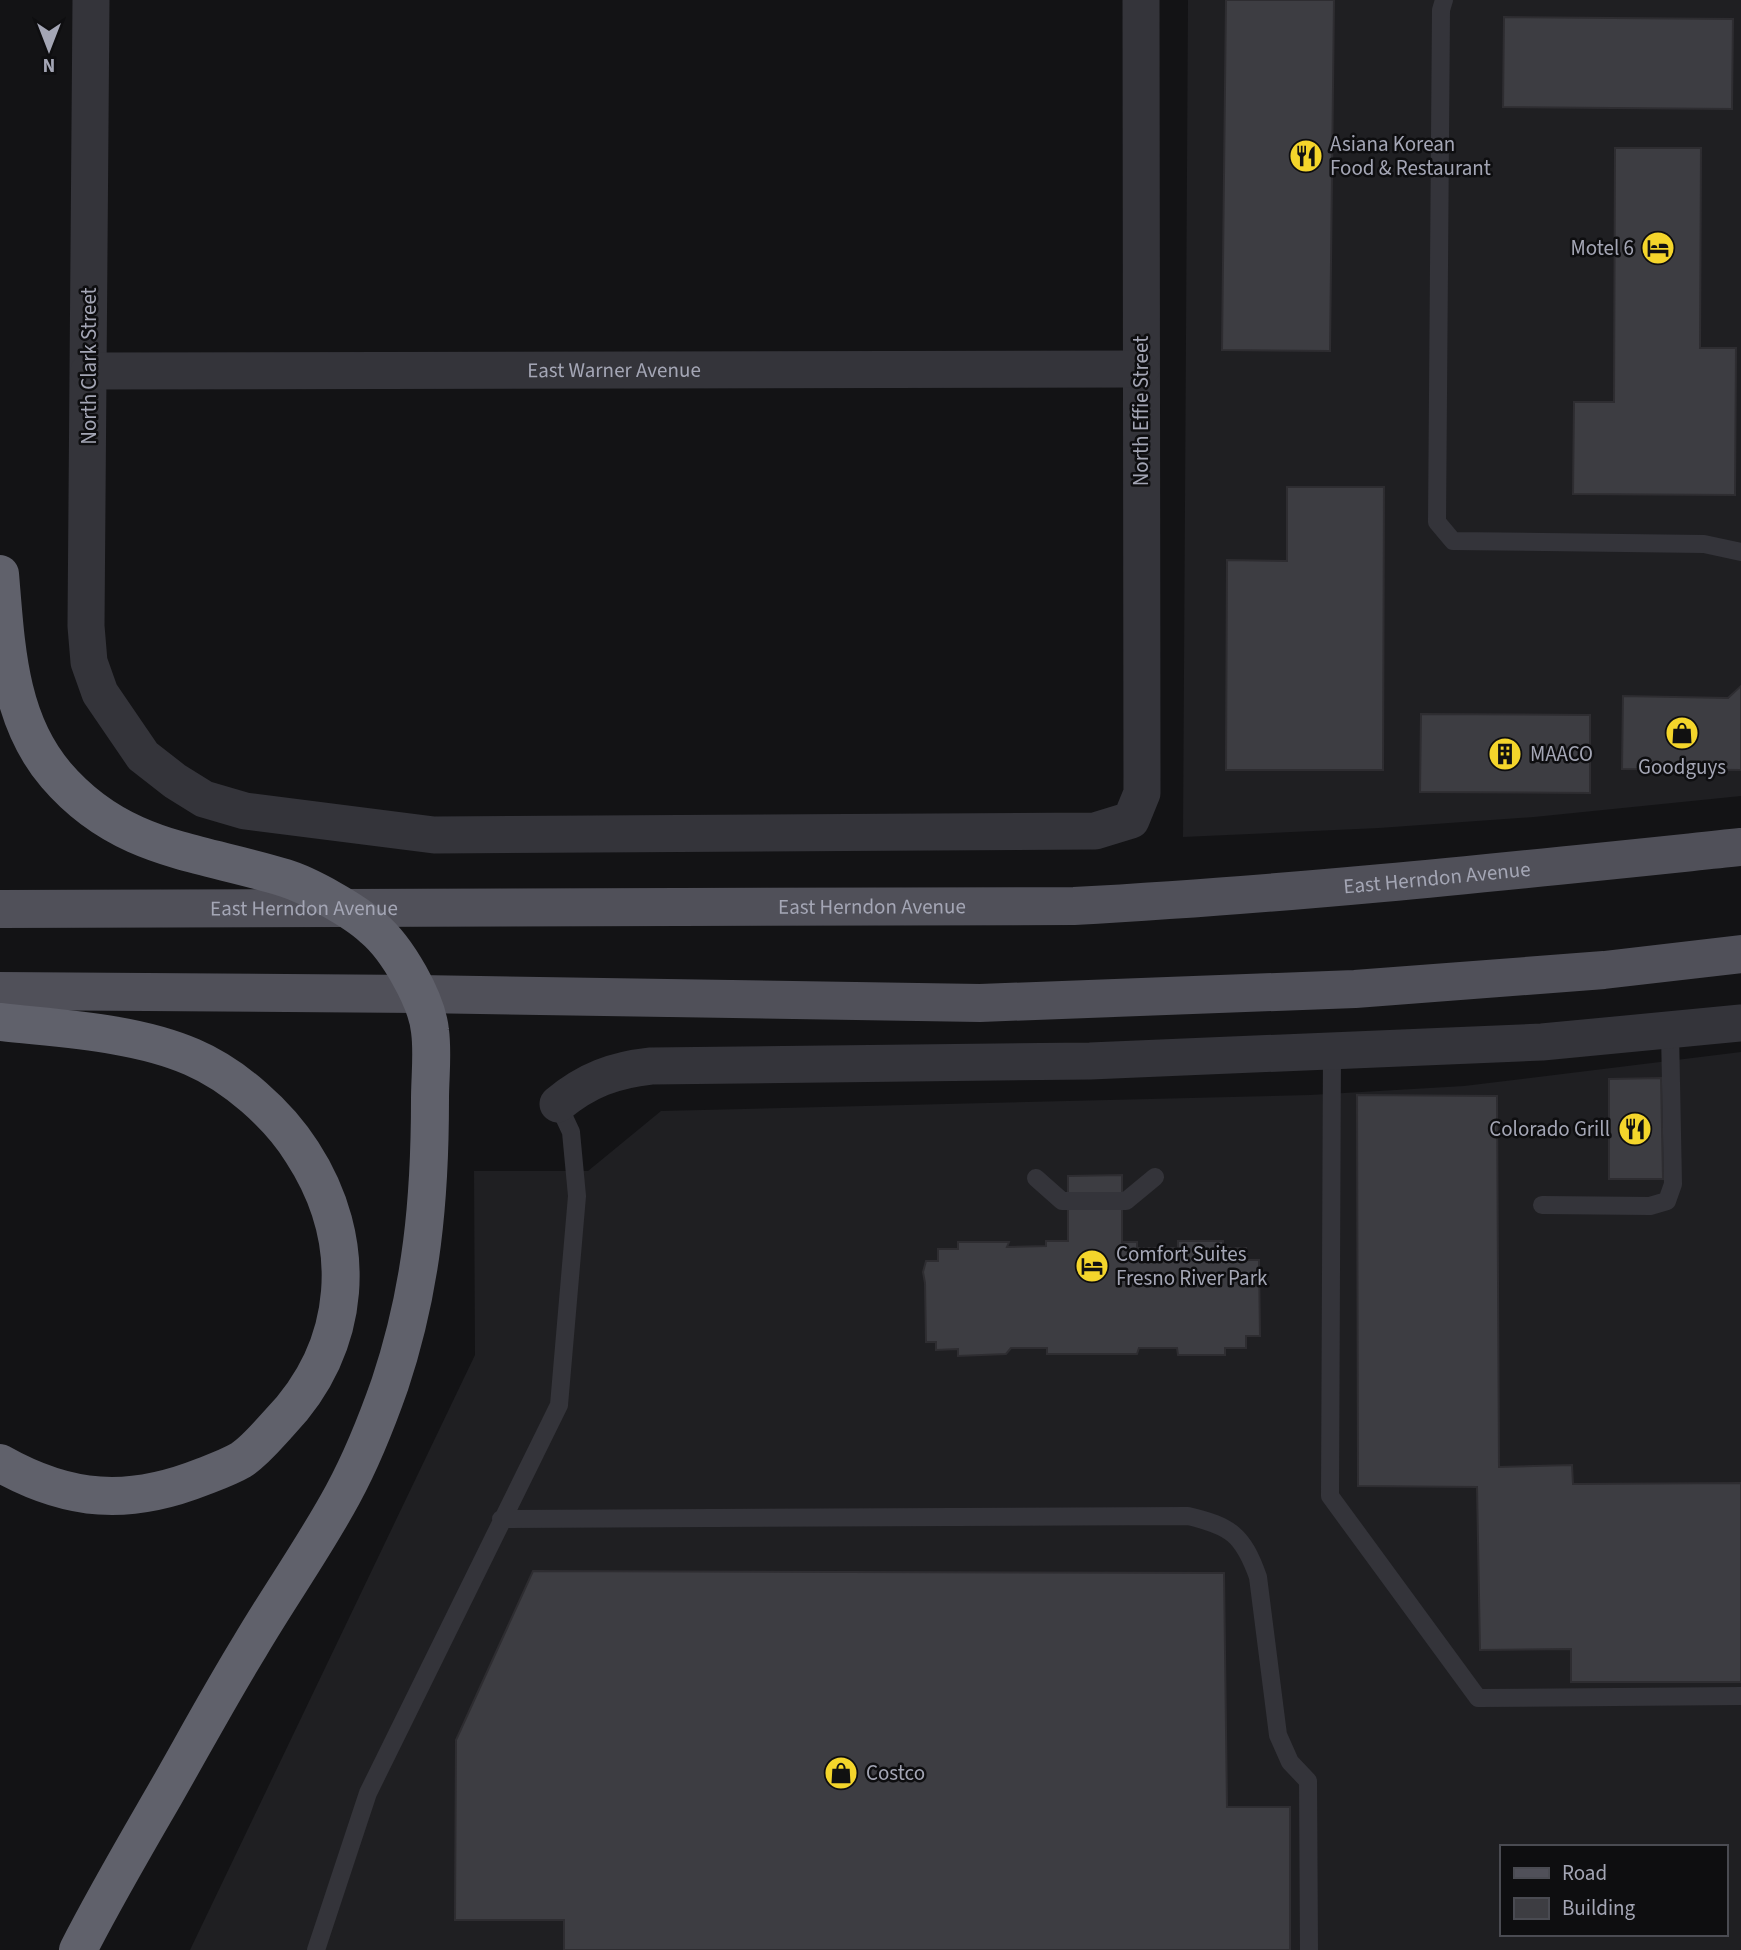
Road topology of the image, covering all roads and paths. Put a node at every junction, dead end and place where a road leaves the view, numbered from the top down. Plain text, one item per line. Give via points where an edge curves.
1 (91, 0) edge
2 (1140, 0) edge
3 (1444, 0) edge
4 (1140, 369) junction
5 (89, 371) junction
6 (1741, 552) edge
7 (0, 574) edge
8 (1130, 820) joint
9 (1741, 847) edge
10 (344, 908) junction
11 (0, 909) edge
12 (1741, 954) edge
13 (0, 991) edge
14 (419, 994) junction
15 (0, 1022) edge
16 (1741, 1023) edge
17 (1670, 1031) junction
18 (1332, 1049) junction
19 (558, 1104) joint
20 (1155, 1177) dead end
21 (1036, 1178) dead end
22 (1542, 1205) dead end
23 (0, 1463) edge
24 (501, 1519) junction
25 (1741, 1696) edge
26 (78, 1950) edge
27 (316, 1950) edge
28 (1309, 1950) edge

1 - 5 street, North Clark Street
2 - 4 street, North Effie Street
3 - 6 lane via 1437,522 1453,541 1704,544
4 - 5 street, East Warner Avenue
4 - 8 street, North Effie Street via 1142,793
5 - 8 street, North Clark Street via 89,662 100,693 143,756 204,799 245,811 434,835 1095,831
7 - 10 highway via 12,682 22,718 55,775 111,822 147,840 289,879
9 - 10 main road, East Herndon Avenue via 1334,889 1074,906
10 - 11 main road, East Herndon Avenue
10 - 14 highway via 374,928
12 - 14 main road via 1605,970 1355,989 980,1003
13 - 14 main road
14 - 26 highway via 430,1030 430,1172 415,1289 389,1387 343,1494 249,1647
15 - 23 highway via 146,1042 191,1056 233,1082 271,1112 309,1163 333,1216 342,1262 339,1307 325,1354 295,1407 241,1460 180,1486 116,1497 72,1493
16 - 17 street
17 - 18 street via 1542,1042
17 - 22 lane via 1672,1184 1667,1201 1650,1206
18 - 19 street via 1090,1060 651,1066 602,1075
18 - 25 lane via 1330,1496 1478,1698
19 - 24 lane via 571,1132 577,1196 559,1405
20 - 21 lane via 1126,1201 1062,1201
24 - 27 lane via 368,1793
24 - 28 lane via 1188,1516 1216,1522 1237,1536 1258,1577 1278,1735 1290,1762 1308,1781

